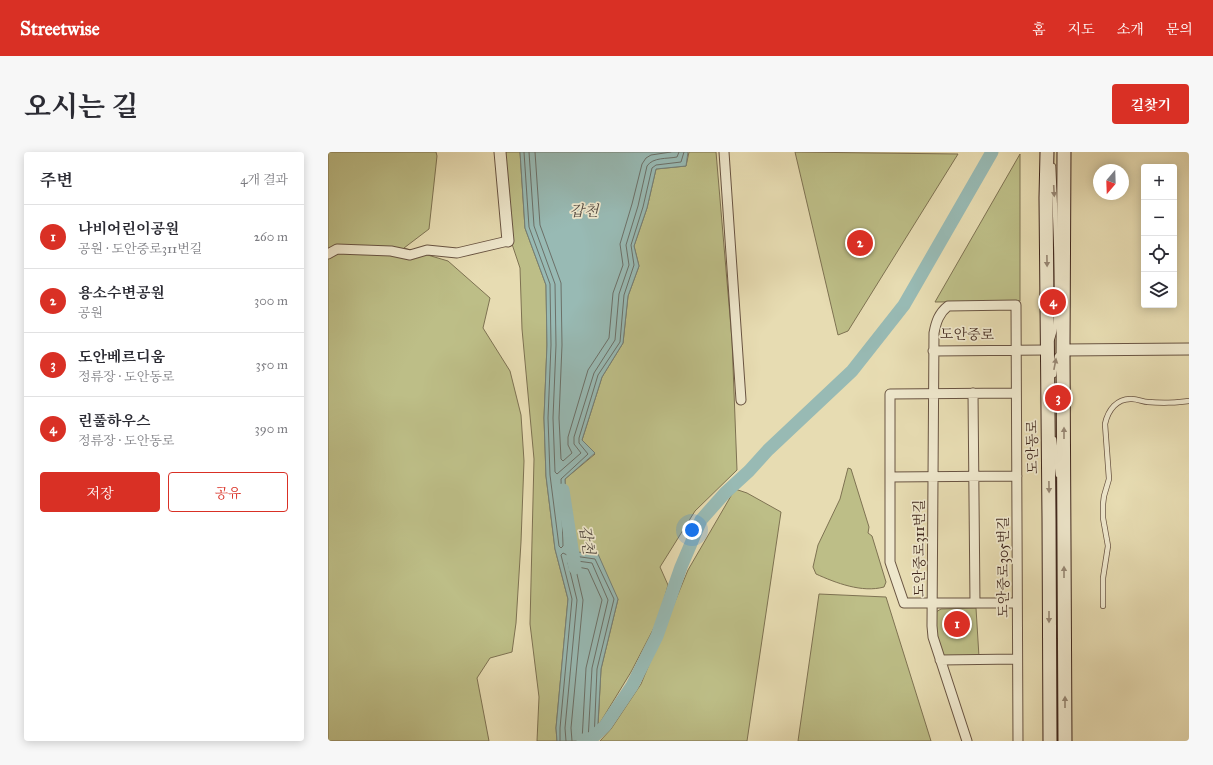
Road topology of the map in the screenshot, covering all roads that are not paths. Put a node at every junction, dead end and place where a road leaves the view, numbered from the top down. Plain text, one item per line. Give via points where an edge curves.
1 (500, 152) edge
2 (724, 152) edge
3 (1064, 152) edge
4 (1050, 157) edge
5 (508, 241) joint
6 (328, 254) edge
7 (1189, 349) edge
8 (1016, 350) junction
9 (1047, 350) junction
10 (1063, 350) junction
11 (933, 351) junction
12 (1054, 382) dead end
13 (973, 393) junction
14 (1016, 393) junction
15 (933, 394) junction
16 (741, 400) dead end
17 (1189, 401) edge
18 (1054, 432) dead end
19 (933, 476) junction
20 (974, 476) junction
21 (1017, 476) junction
22 (890, 477) junction
23 (1064, 500) junction
24 (932, 603) junction
25 (975, 603) junction
26 (1017, 603) junction
27 (1103, 606) dead end
28 (1017, 659) junction
29 (940, 660) junction
30 (967, 741) edge
31 (1018, 741) edge
32 (1050, 741) edge
33 (1065, 741) edge

1 - 5 street
2 - 16 street
3 - 10 main road
4 -> 9 main road, 도안동로 via 1046,198
5 - 6 street via 457,253 427,250 410,255 392,251 337,248
7 - 10 street, 도안중로
8 - 9 street, 도안중로
8 - 11 street, 도안중로
8 - 11 street, 도안중로 via 1016,305 948,306 936,323
8 - 14 street, 도안중로305번길
9 - 10 main road, 도안중로
9 -> 32 main road, 도안동로
12 -> 10 lane via 1057,356
23 -> 10 main road
11 - 15 street, 도안중로311번길
13 - 14 street
13 - 15 street
13 - 20 street, 도안중로305번길
14 - 21 street, 도안중로305번길
15 - 19 street, 도안중로311번길
15 - 22 street via 890,394
17 - 27 lane via 1147,402 1124,399 1111,408 1106,417 1108,479 1103,518 1108,552
18 - 23 lane via 1059,488
19 - 20 street
19 - 22 street
19 - 24 street, 도안중로311번길
20 - 21 street
20 - 25 street, 도안중로305번길
21 - 26 street, 도안중로305번길
22 - 24 street via 890,562 904,603
33 -> 23 main road
24 - 25 street
24 - 29 street, 도안중로311번길 via 933,636
25 - 26 street
26 - 28 street, 도안중로305번길
28 - 29 street
28 - 31 street, 도안중로305번길
29 - 30 street, 도안중로311번길

